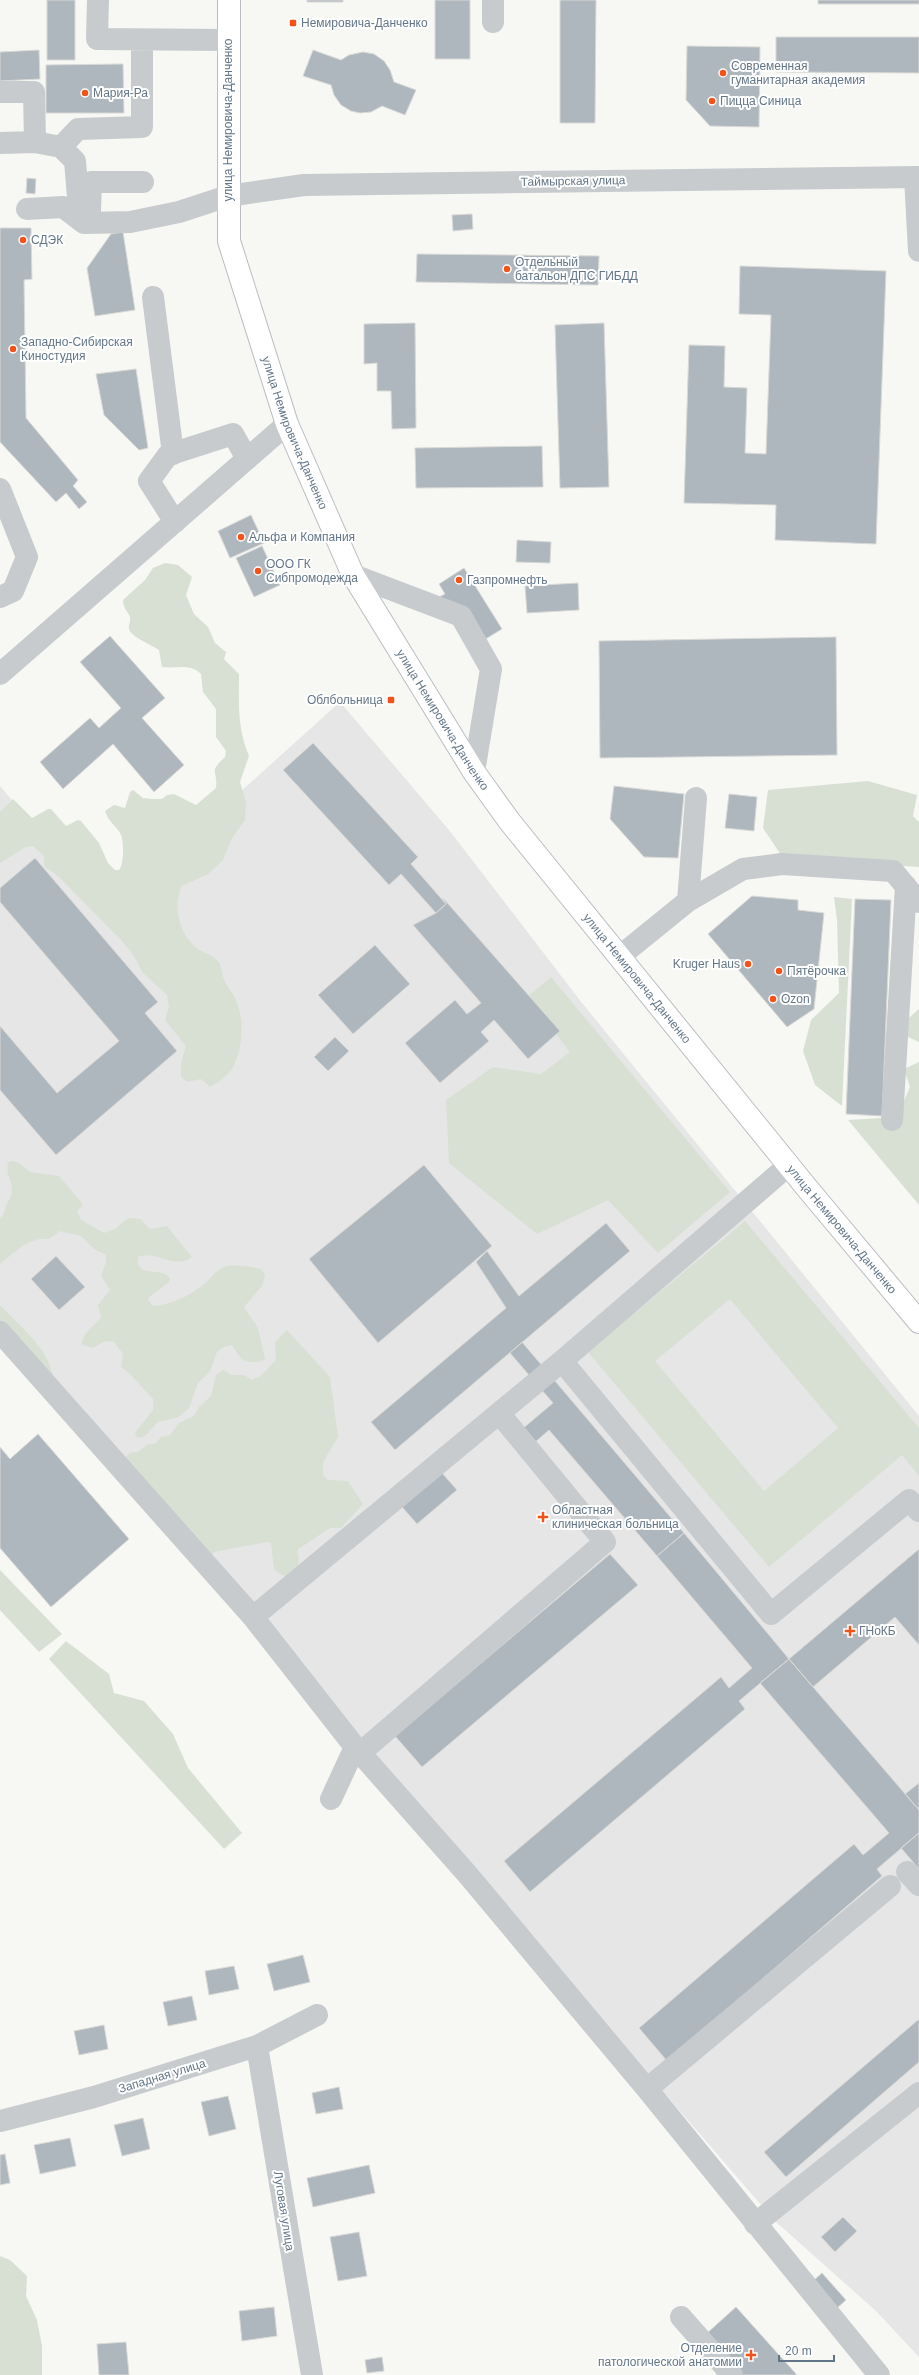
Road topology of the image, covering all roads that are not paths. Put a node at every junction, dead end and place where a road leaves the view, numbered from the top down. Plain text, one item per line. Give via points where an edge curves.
1 (98, 0) edge
2 (229, 0) edge
3 (493, 0) edge
4 (493, 22) dead end
5 (142, 40) junction
6 (228, 40) junction
7 (0, 92) edge
8 (35, 142) junction
9 (0, 143) edge
10 (62, 147) junction
11 (917, 177) edge
12 (144, 182) dead end
13 (228, 196) junction
14 (26, 209) dead end
15 (85, 221) junction
16 (919, 251) edge
17 (153, 297) dead end
18 (287, 424) junction
19 (173, 454) junction
20 (247, 459) junction
21 (0, 489) edge
22 (175, 522) junction
23 (353, 575) junction
24 (0, 597) edge
25 (0, 674) edge
26 (474, 772) junction
27 (696, 798) dead end
28 (909, 884) edge
29 (688, 901) junction
30 (619, 957) junction
31 (892, 1120) dead end
32 (789, 1165) junction
33 (919, 1322) edge
34 (0, 1332) edge
35 (562, 1361) junction
36 (498, 1413) junction
37 (919, 1511) edge
38 (253, 1617) junction
39 (361, 1748) junction
40 (331, 1799) dead end
41 (890, 1886) dead end
42 (317, 2015) dead end
43 (257, 2046) junction
44 (647, 2089) junction
45 (919, 2093) edge
46 (0, 2121) edge
47 (755, 2224) junction
48 (681, 2317) dead end
49 (312, 2375) edge
50 (732, 2375) edge
51 (879, 2375) edge

1 - 5 street via 97,40
2 - 6 main road, улица Немировича-Данченко
3 - 4 street
5 - 6 street
5 - 10 street via 142,127 78,129
6 - 13 main road, улица Немировича-Данченко
7 - 8 street via 34,92
8 - 9 street
8 - 10 street
10 - 15 street via 75,161
11 - 13 street, Таймырская улица via 304,185
11 - 16 street
12 - 15 street via 91,182
13 - 15 street, Таймырская улица via 179,212 130,222
13 - 18 main road, улица Немировича-Данченко via 230,241
14 - 15 street via 63,207
17 - 19 street
18 - 20 street
18 - 23 main road, улица Немировича-Данченко
19 - 20 street via 233,434
19 - 22 street via 168,455 149,482
20 - 22 street
21 - 24 street via 27,557 13,591
22 - 25 street
23 - 26 main road, улица Немировича-Данченко
23 - 26 street via 461,616 491,669
26 - 30 main road, улица Немировича-Данченко via 510,822
27 - 29 street
28 - 29 street via 782,864 743,869
28 - 31 street
29 - 30 street
30 - 32 main road, улица Немировича-Данченко
32 - 33 main road, улица Немировича-Данченко
32 - 35 street
34 - 38 street
35 - 36 street
35 - 37 street via 771,1614 910,1500
36 - 38 street
36 - 39 street via 605,1542
38 - 39 street
39 - 40 street
39 - 44 street
41 - 44 street
42 - 43 street, Западная улица
43 - 46 street, Западная улица via 94,2097
43 - 49 street, Луговая улица
44 - 47 street
45 - 47 street
47 - 51 street
48 - 50 street

